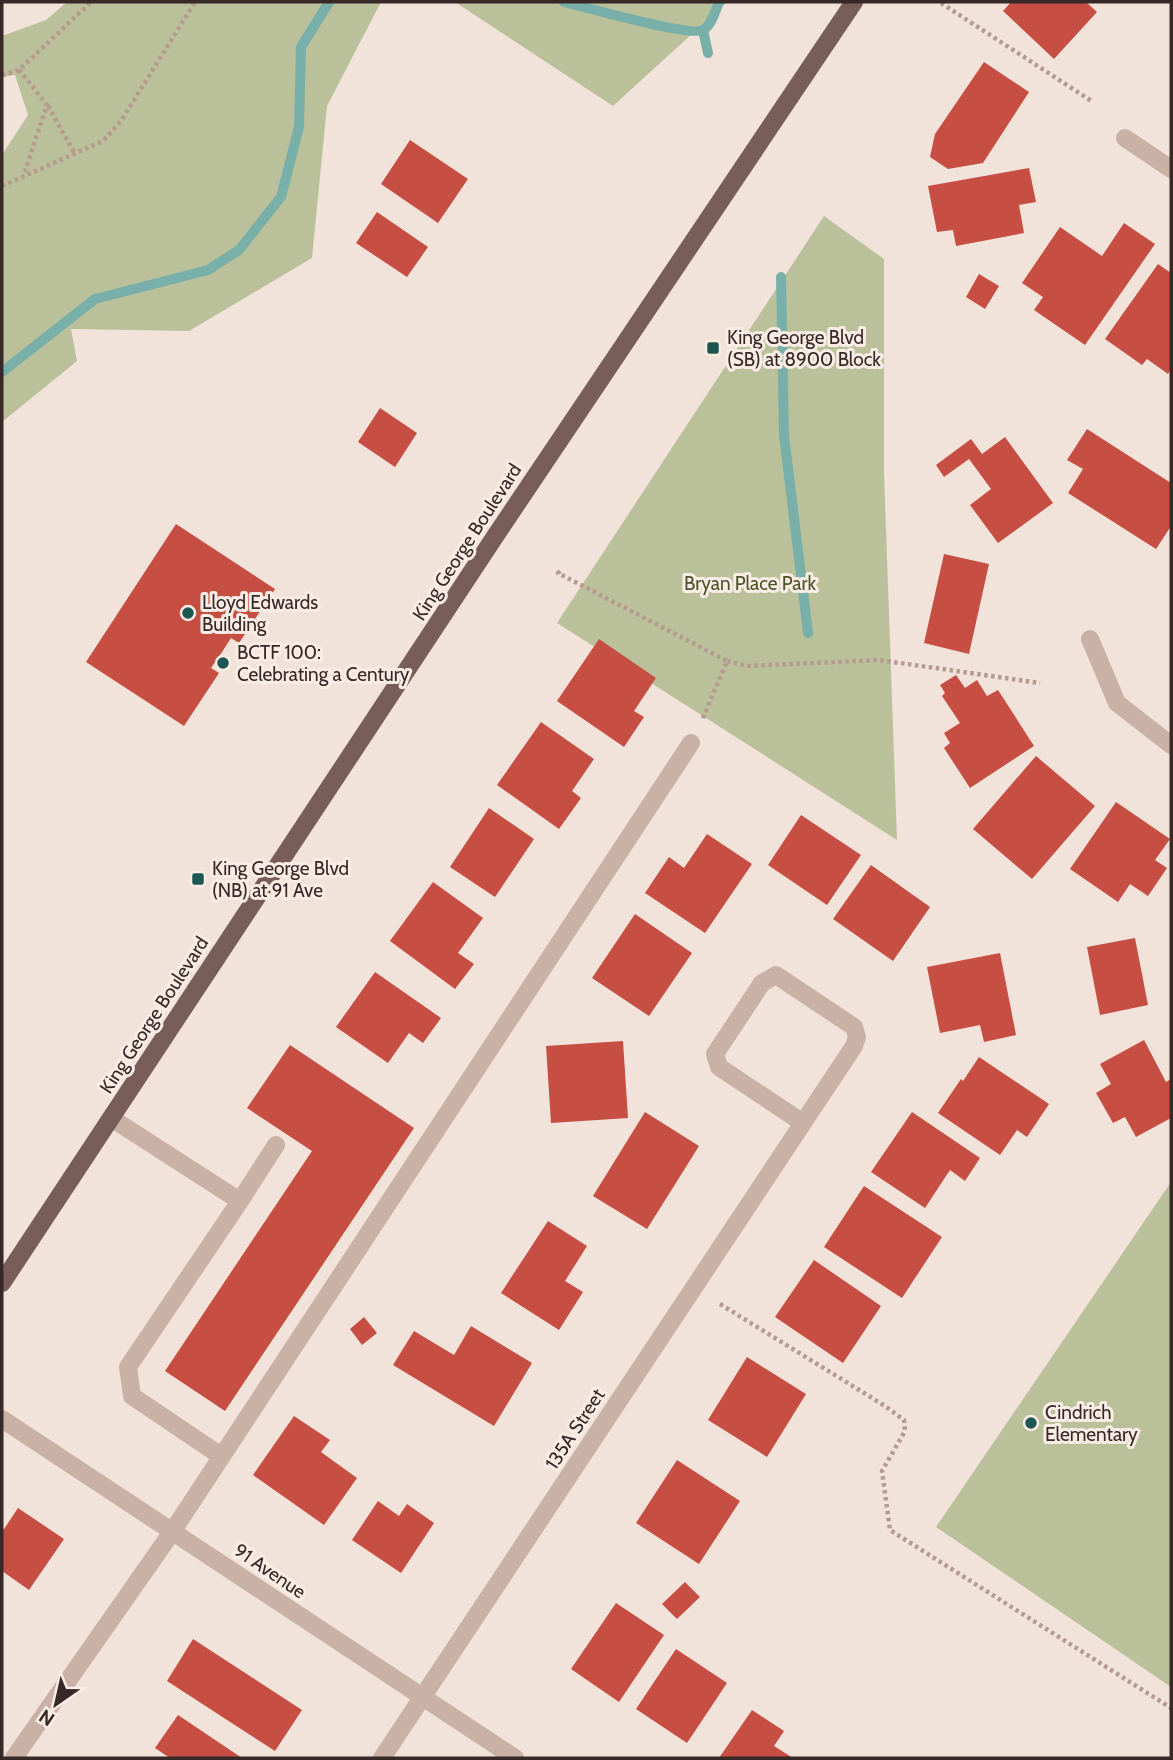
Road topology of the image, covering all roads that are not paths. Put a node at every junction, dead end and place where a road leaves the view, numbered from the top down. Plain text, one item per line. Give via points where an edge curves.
1 (854, 2) edge
2 (1125, 138) dead end
3 (1171, 169) edge
4 (1090, 639) dead end
5 (691, 743) road end
6 (1171, 745) edge
7 (111, 1118) junction
8 (803, 1123) junction
9 (276, 1145) dead end
10 (240, 1201) junction
11 (2, 1283) edge
12 (2, 1419) edge
13 (221, 1456) junction
14 (172, 1532) junction
15 (423, 1699) junction
16 (14, 1758) edge
17 (382, 1758) edge
18 (515, 1758) edge

1 - 7 main road, King George Boulevard
2 - 3 street
4 - 6 street via 1117,703
5 - 13 street
7 - 10 street
7 - 11 main road, King George Boulevard
8 - 8 street, 135A Street via 715,1061 762,983 776,975 854,1027 857,1037
8 - 15 street, 135A Street
9 - 10 street
10 - 13 street via 128,1367 132,1396
12 - 14 street, 91 Avenue
13 - 14 street
14 - 15 street, 91 Avenue
14 - 16 street
15 - 17 street, 135A Street
15 - 18 street, 91 Avenue

